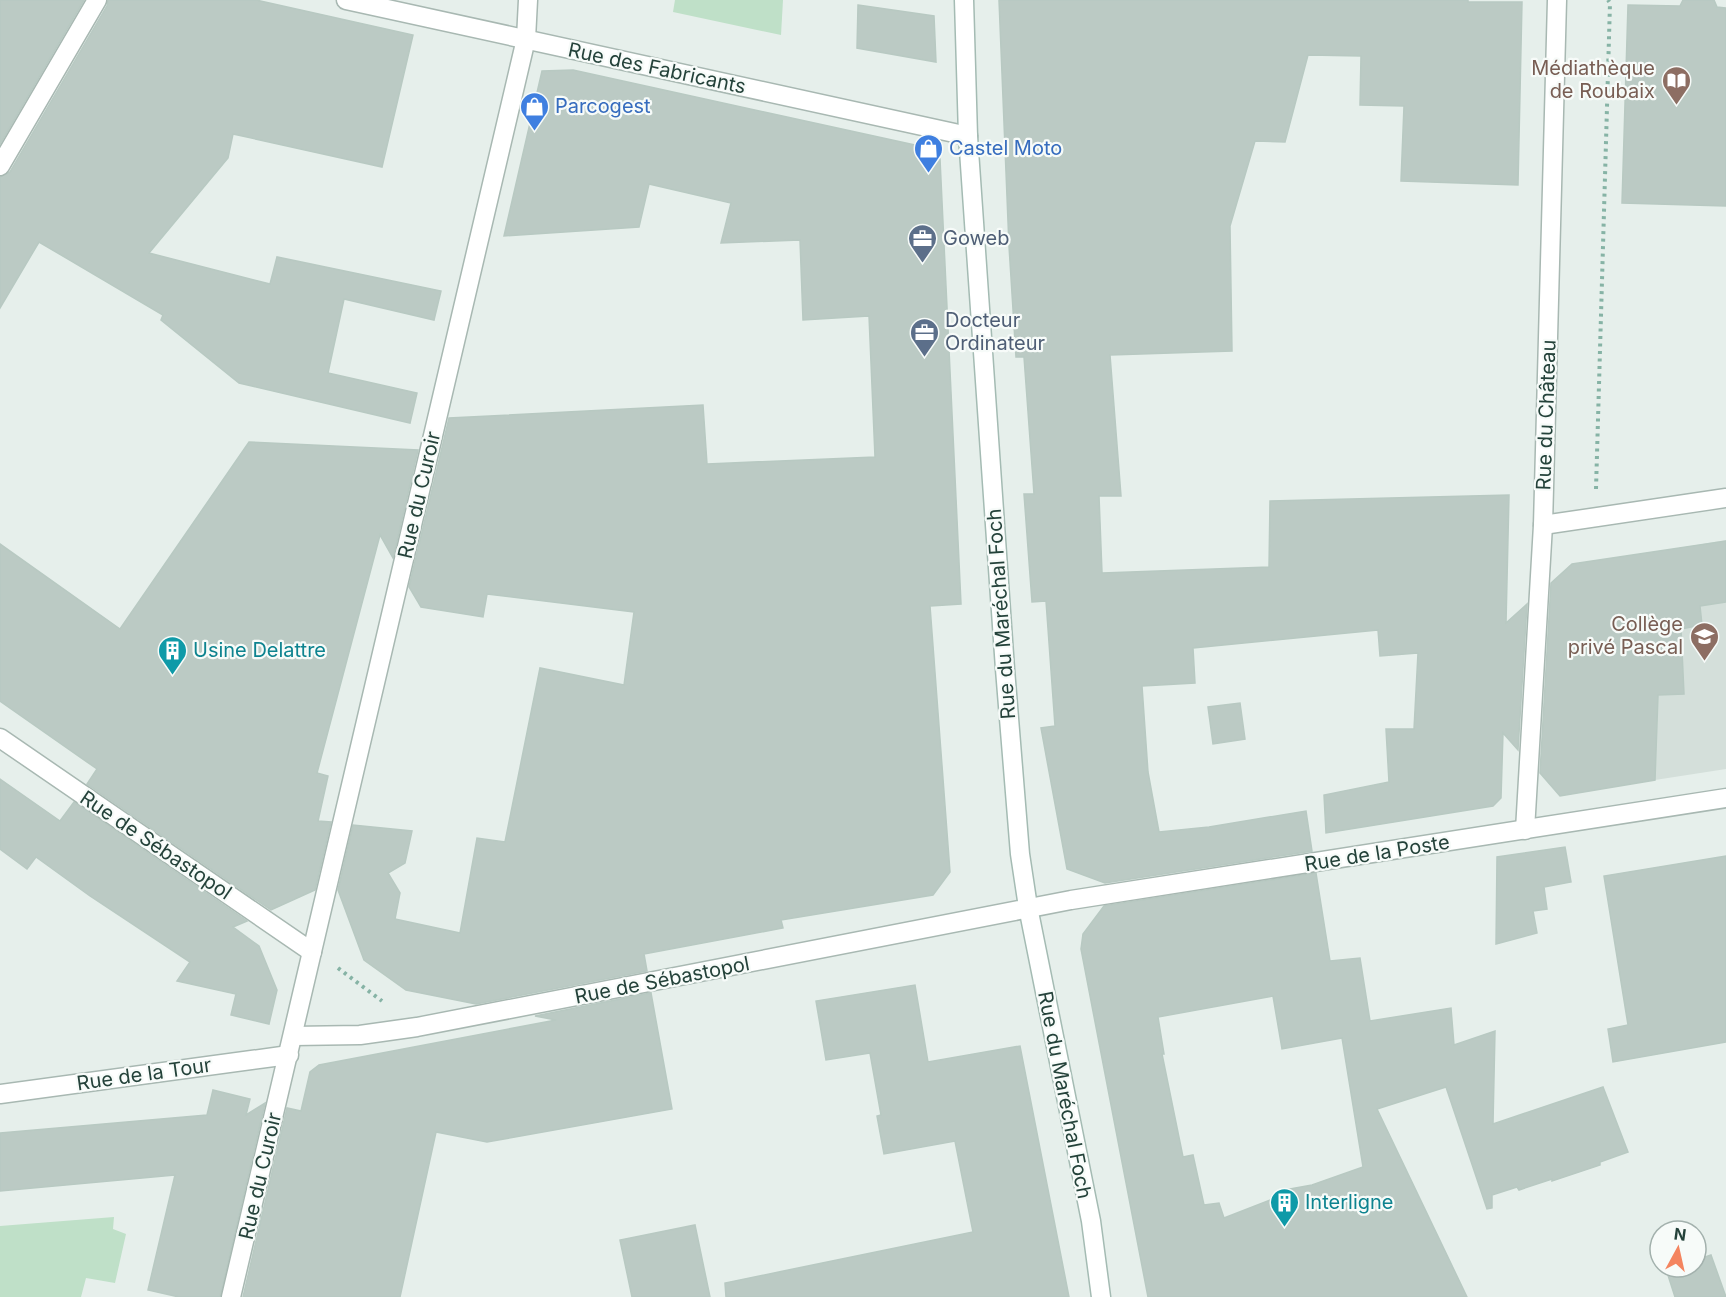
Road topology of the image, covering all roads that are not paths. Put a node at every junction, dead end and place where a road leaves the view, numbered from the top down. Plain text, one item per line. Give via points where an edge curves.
1 (98, 0) edge
2 (346, 0) edge
3 (528, 0) edge
4 (964, 0) edge
5 (1557, 0) edge
6 (526, 39) junction
7 (968, 136) junction
8 (0, 165) edge
9 (1726, 498) edge
10 (1542, 525) junction
11 (0, 738) edge
12 (1726, 798) edge
13 (1525, 830) junction
14 (1028, 907) junction
15 (312, 952) junction
16 (294, 1036) junction
17 (289, 1055) junction
18 (0, 1094) edge
19 (1090, 1221) junction
20 (231, 1297) edge
21 (1101, 1297) edge
22 (1114, 1297) edge

1 - 8 street
2 - 6 street, Rue des Fabricants
3 - 6 street, Rue du Curoir
4 - 7 street, Rue du Maréchal Foch
5 - 10 street, Rue du Château
6 - 7 street, Rue des Fabricants
6 - 15 street, Rue du Curoir
7 - 14 street, Rue du Maréchal Foch via 1005,669
9 - 10 street
10 - 13 street, Rue du Château
11 - 15 street, Rue de Sébastopol
12 - 13 street, Rue de la Poste
13 - 14 street, Rue de la Poste
14 - 16 street, Rue de Sébastopol via 417,1027 360,1035
14 - 19 street, Rue du Maréchal Foch
15 - 16 street, Rue du Curoir
16 - 17 street, Rue du Curoir
17 - 18 street, Rue de la Tour
17 - 20 street, Rue du Curoir
19 - 21 street, Rue du Maréchal Foch
19 - 22 street, Rue du Maréchal Foch

